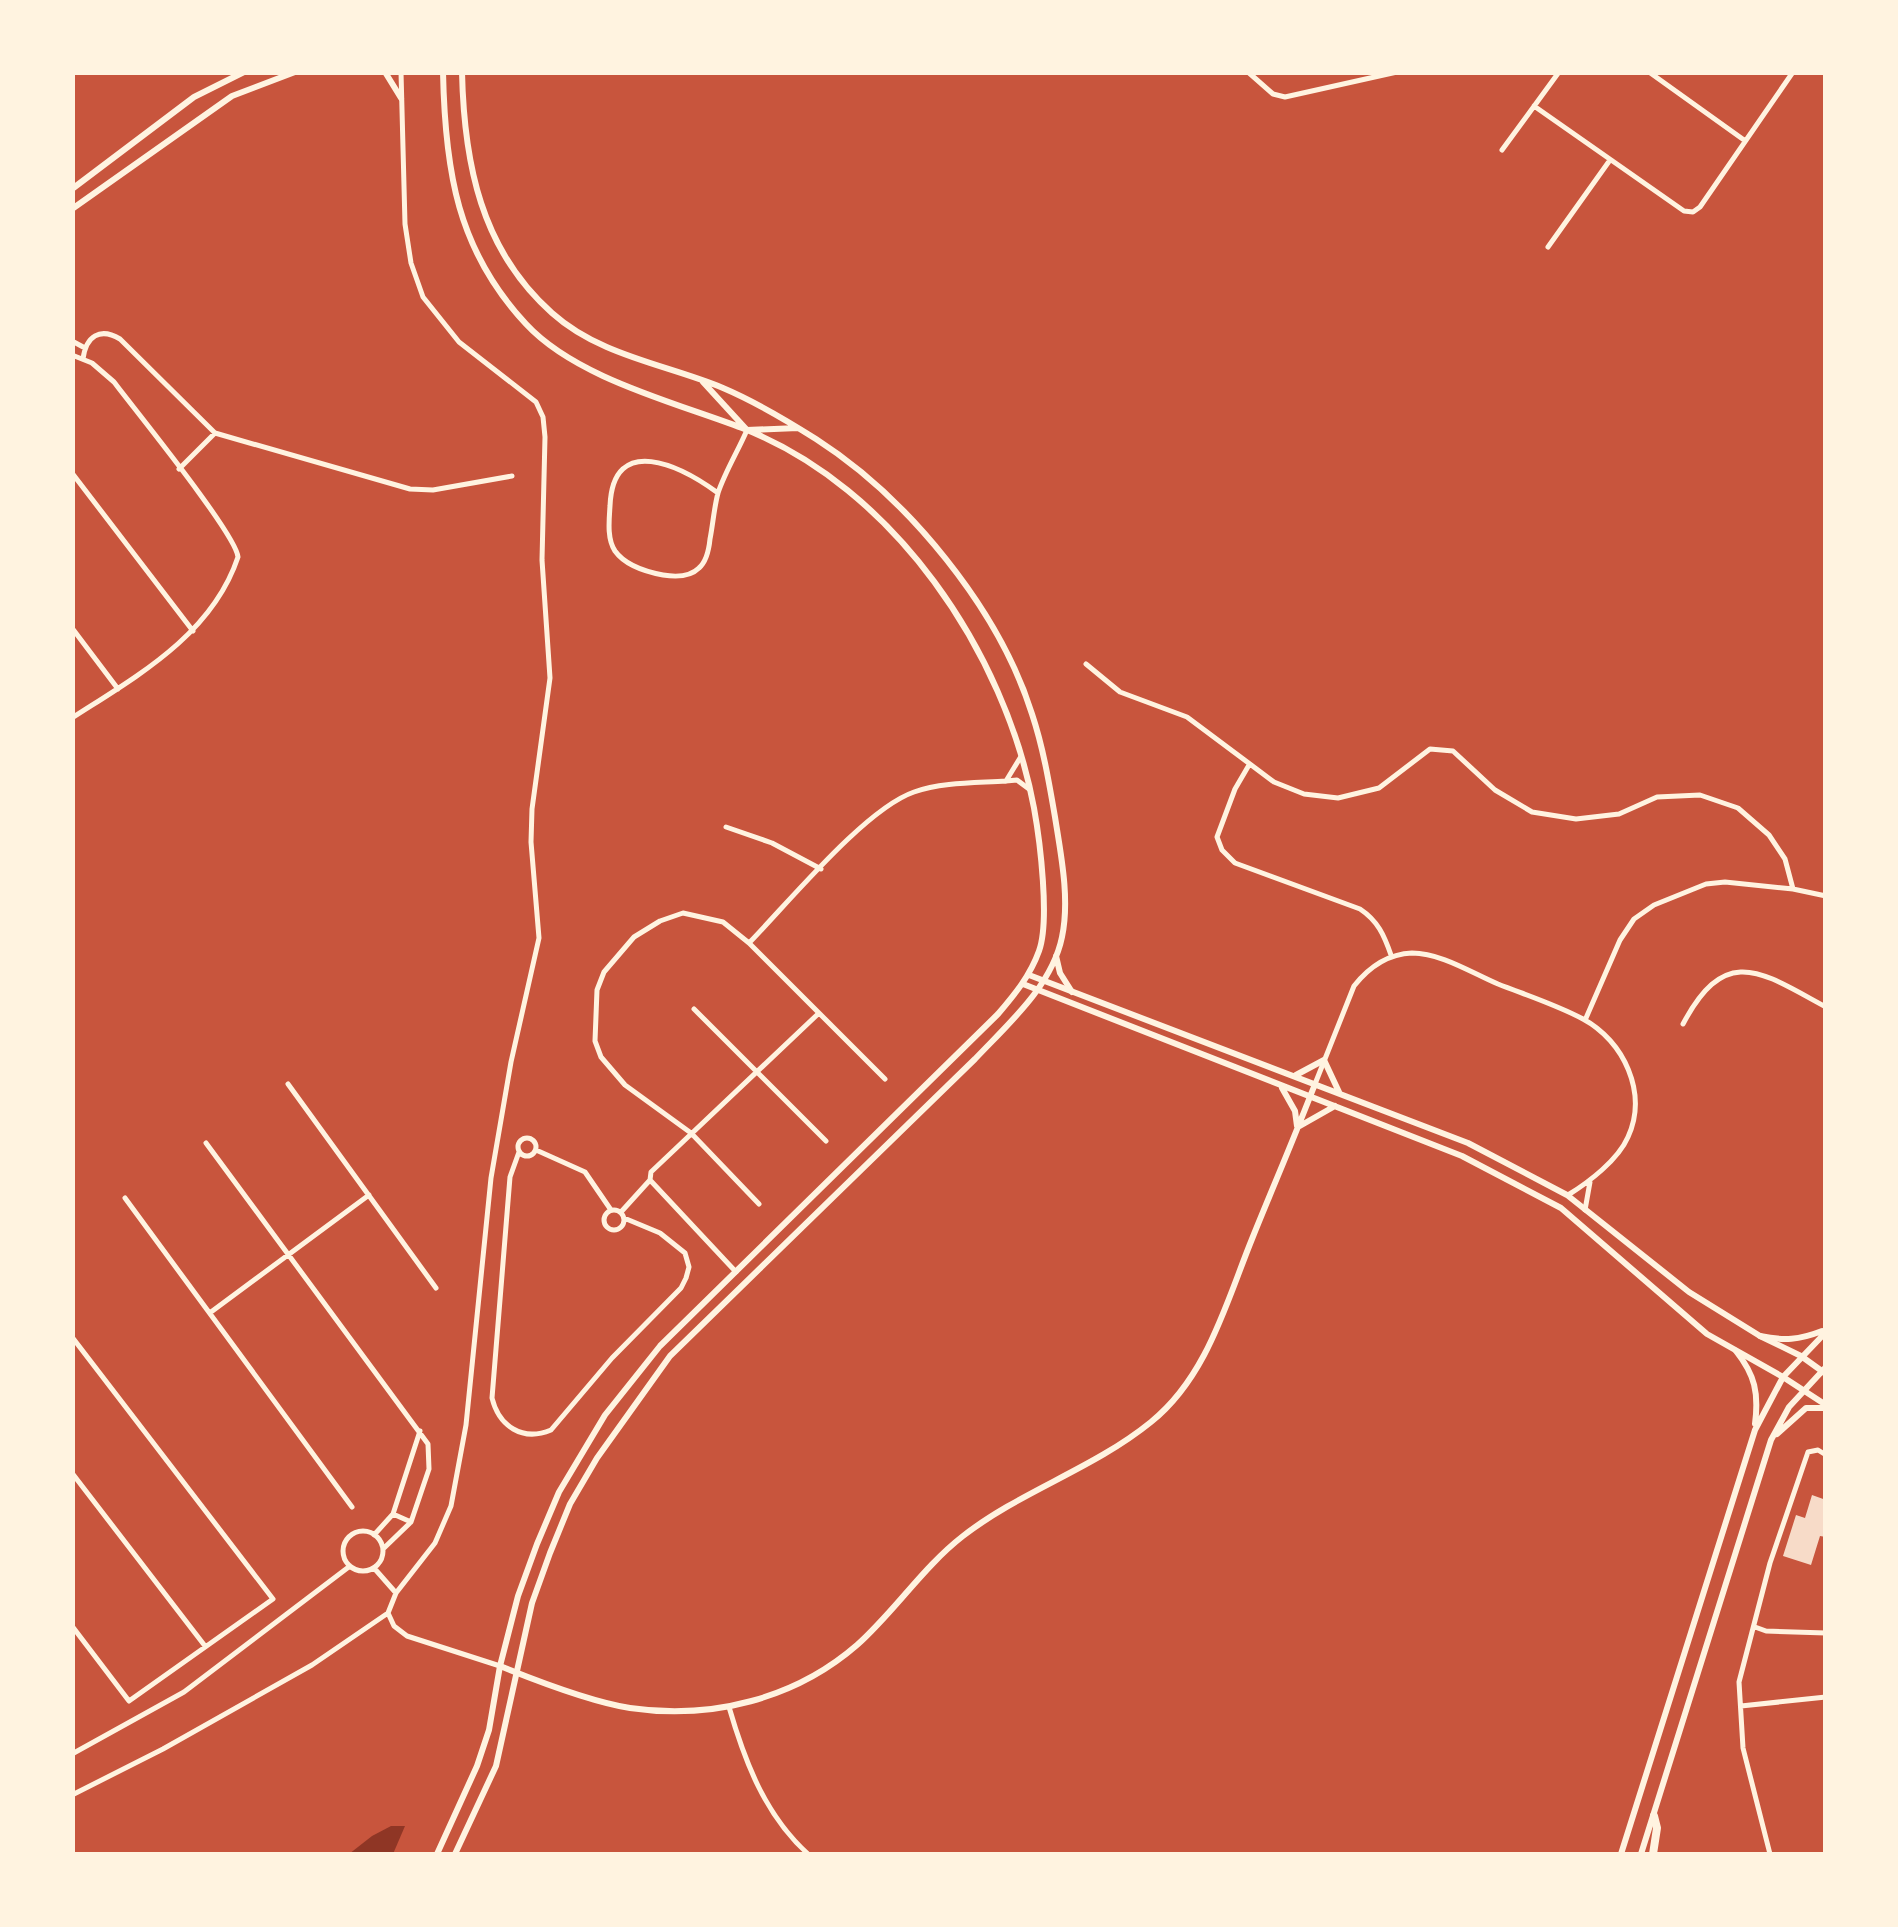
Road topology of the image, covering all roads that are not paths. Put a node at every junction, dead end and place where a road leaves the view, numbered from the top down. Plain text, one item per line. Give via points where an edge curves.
1 (244, 72) edge
2 (296, 72) edge
3 (385, 72) edge
4 (400, 72) edge
5 (443, 72) edge
6 (461, 72) edge
7 (1248, 72) edge
8 (1397, 72) edge
9 (1559, 72) edge
10 (1649, 72) edge
11 (1793, 72) edge
12 (401, 98) junction
13 (1534, 106) junction
14 (1746, 141) junction
15 (1502, 150) dead end
16 (1610, 160) junction
17 (72, 189) edge
18 (72, 208) edge
19 (1548, 248) dead end
20 (72, 342) edge
21 (85, 348) junction
22 (72, 356) edge
23 (83, 359) junction
24 (702, 381) junction
25 (798, 428) junction
26 (747, 430) junction
27 (215, 433) junction
28 (179, 469) junction
29 (72, 473) edge
30 (512, 476) dead end
31 (718, 493) junction
32 (72, 628) edge
33 (193, 631) junction
34 (1086, 664) dead end
35 (118, 688) junction
36 (72, 718) edge
37 (1021, 753) junction
38 (1249, 765) junction
39 (1006, 781) junction
40 (1031, 791) junction
41 (726, 827) dead end
42 (821, 869) junction
43 (1793, 889) junction
44 (1826, 896) edge
45 (749, 943) junction
46 (1056, 954) junction
47 (1392, 956) junction
48 (1028, 975) junction
49 (1023, 984) junction
50 (1040, 986) junction
51 (1072, 992) junction
52 (1826, 1007) edge
53 (694, 1009) dead end
54 (819, 1013) junction
55 (1585, 1020) junction
56 (1683, 1024) dead end
57 (1324, 1060) junction
58 (757, 1071) junction
59 (1293, 1075) junction
60 (886, 1079) dead end
61 (288, 1084) dead end
62 (1315, 1084) junction
63 (1280, 1085) junction
64 (1340, 1094) junction
65 (1310, 1096) junction
66 (1334, 1106) junction
67 (1297, 1128) junction
68 (691, 1133) junction
69 (826, 1141) dead end
70 (206, 1142) dead end
71 (536, 1150) junction
72 (519, 1152) junction
73 (1591, 1179) junction
74 (650, 1180) junction
75 (368, 1195) junction
76 (1566, 1195) junction
77 (124, 1198) dead end
78 (760, 1204) dead end
79 (610, 1210) junction
80 (1585, 1211) junction
81 (623, 1215) junction
82 (289, 1254) junction
83 (763, 1269) junction
84 (736, 1272) junction
85 (436, 1288) dead end
86 (730, 1300) junction
87 (210, 1313) junction
88 (1826, 1331) edge
89 (1760, 1336) junction
90 (72, 1337) edge
91 (1736, 1351) junction
92 (1801, 1356) junction
93 (1824, 1371) edge
94 (1784, 1376) junction
95 (1804, 1390) junction
96 (1826, 1407) edge
97 (1755, 1430) junction
98 (420, 1431) junction
99 (1771, 1440) junction
100 (1826, 1456) edge
101 (72, 1473) edge
102 (352, 1507) dead end
103 (393, 1514) junction
104 (411, 1522) junction
105 (374, 1535) junction
106 (382, 1549) junction
107 (350, 1566) junction
108 (374, 1568) junction
109 (396, 1594) junction
110 (388, 1613) junction
111 (72, 1626) edge
112 (1754, 1626) junction
113 (1826, 1633) edge
114 (205, 1646) junction
115 (500, 1666) junction
116 (518, 1673) junction
117 (1825, 1699) edge
118 (1741, 1706) junction
119 (729, 1707) junction
120 (72, 1754) edge
121 (72, 1795) edge
122 (1654, 1816) junction
123 (1768, 1853) edge
124 (437, 1854) edge
125 (455, 1854) edge
126 (808, 1854) edge
127 (1621, 1854) edge
128 (1641, 1854) edge
129 (1653, 1854) edge

1 - 17 main road via 194,97
2 - 18 main road via 218,105
3 - 12 main road
4 - 12 street
5 - 26 main road via 449,170 458,205 468,239 502,297 529,328 592,369
6 - 24 main road via 478,200 500,252 550,312 579,334
7 - 8 street via 1285,97
9 - 13 street
10 - 14 street
11 - 14 street
12 - 109 street via 405,224 422,296 459,342 526,392 543,417 550,678 532,826 539,938 491,1178 466,1425 451,1506 436,1543
13 - 15 street
13 - 16 street
14 - 16 street via 1693,212
16 - 19 street
20 - 21 street
21 - 23 street
21 - 27 street via 97,334 120,339
22 - 23 street
23 - 28 street via 105,372
24 - 25 main road
24 - 26 main road
25 - 26 main road
25 - 46 main road via 858,468 916,524 970,594 1020,680 1058,837 1065,898
26 - 31 street
26 - 37 main road via 827,476 887,526 929,574 963,622
27 - 28 street
27 - 30 street via 422,491
28 - 33 street via 238,550 220,596
29 - 33 street
31 - 31 street via 700,568 684,576 660,574 632,565 613,549 610,491 631,462 656,462
32 - 35 street
33 - 35 street
34 - 38 street via 1120,692 1187,717
35 - 36 street
37 - 39 street
37 - 40 main road
38 - 43 street via 1304,794 1338,798 1379,788 1430,749 1452,751 1532,812 1576,819 1619,814 1656,798 1700,795 1738,808 1768,835 1785,859
38 - 47 street via 1217,837 1222,850 1235,862 1360,908 1382,930
39 - 40 street via 1017,780
39 - 42 street via 932,788 893,801
40 - 48 main road via 1043,932
41 - 42 street
42 - 45 street
43 - 44 street
43 - 55 street via 1706,884 1654,905 1620,940
45 - 54 street
45 - 68 street via 722,922 684,913 660,920 634,937 597,990 595,1041 601,1057 625,1085
46 - 50 main road
46 - 51 main road
47 - 55 street via 1428,954
47 - 57 street via 1354,986
48 - 49 main road
48 - 50 main road
49 - 50 main road
49 - 84 main road
50 - 51 main road
50 - 63 main road
50 - 83 main road via 976,1059
51 - 59 main road
52 - 56 street via 1776,978 1740,972 1699,994
53 - 58 street
54 - 58 street
54 - 60 street
55 - 73 street via 1626,1061 1636,1105 1627,1141
57 - 59 main road
57 - 62 street
57 - 64 main road
58 - 68 street
58 - 69 street
59 - 62 main road
61 - 75 street
62 - 64 main road
62 - 65 main road
63 - 65 main road
63 - 67 main road via 1296,1111
64 - 76 main road via 1468,1143
65 - 66 main road
65 - 67 main road
66 - 67 main road
66 - 91 main road via 1462,1156 1560,1208 1684,1316
67 - 119 main road via 1209,1348 1174,1400 1099,1458 1022,1496 960,1538 860,1642 822,1671
68 - 74 street
68 - 78 street
70 - 82 street
71 - 72 street via 528,1156
71 - 72 street via 526,1138
71 - 79 street via 584,1172
72 - 81 street via 510,1178 492,1398 506,1427 551,1430 681,1288 685,1253
73 - 76 street
73 - 80 street
74 - 81 street
74 - 84 street
75 - 82 street
75 - 85 street
76 - 80 main road
77 - 87 street
79 - 81 street
79 - 81 street via 607,1228 620,1228
80 - 89 main road via 1689,1292
82 - 87 street
82 - 98 street
83 - 84 main road
83 - 86 main road
84 - 86 main road
84 - 115 main road via 660,1346 585,1447 537,1544
86 - 116 main road via 670,1356 596,1458 550,1552
87 - 102 street
88 - 89 main road via 1800,1340
88 - 92 main road
89 - 92 main road
90 - 114 street via 273,1599
91 - 94 main road
91 - 97 main road via 1757,1389
92 - 93 main road
92 - 94 main road
93 - 95 main road
94 - 95 main road
94 - 97 main road
95 - 96 main road
95 - 99 main road
96 - 99 main road via 1806,1408
97 - 127 main road
98 - 103 street
98 - 104 street via 431,1453
99 - 122 main road
100 - 112 street via 1812,1449
101 - 114 street
103 - 104 street
103 - 105 street
104 - 106 street
105 - 106 street
105 - 107 street via 362,1531 346,1542
106 - 108 street
107 - 108 street
107 - 120 street via 184,1692
108 - 109 street
109 - 110 street
110 - 115 street via 408,1636
110 - 121 street via 312,1665
111 - 114 street via 129,1701
112 - 113 street
112 - 118 street via 1738,1682
115 - 116 main road
115 - 124 main road via 490,1730
116 - 119 main road via 627,1708
116 - 125 main road via 496,1766
117 - 118 street
118 - 123 street via 1743,1748
119 - 126 street via 756,1783 788,1836
122 - 128 main road
122 - 129 main road

